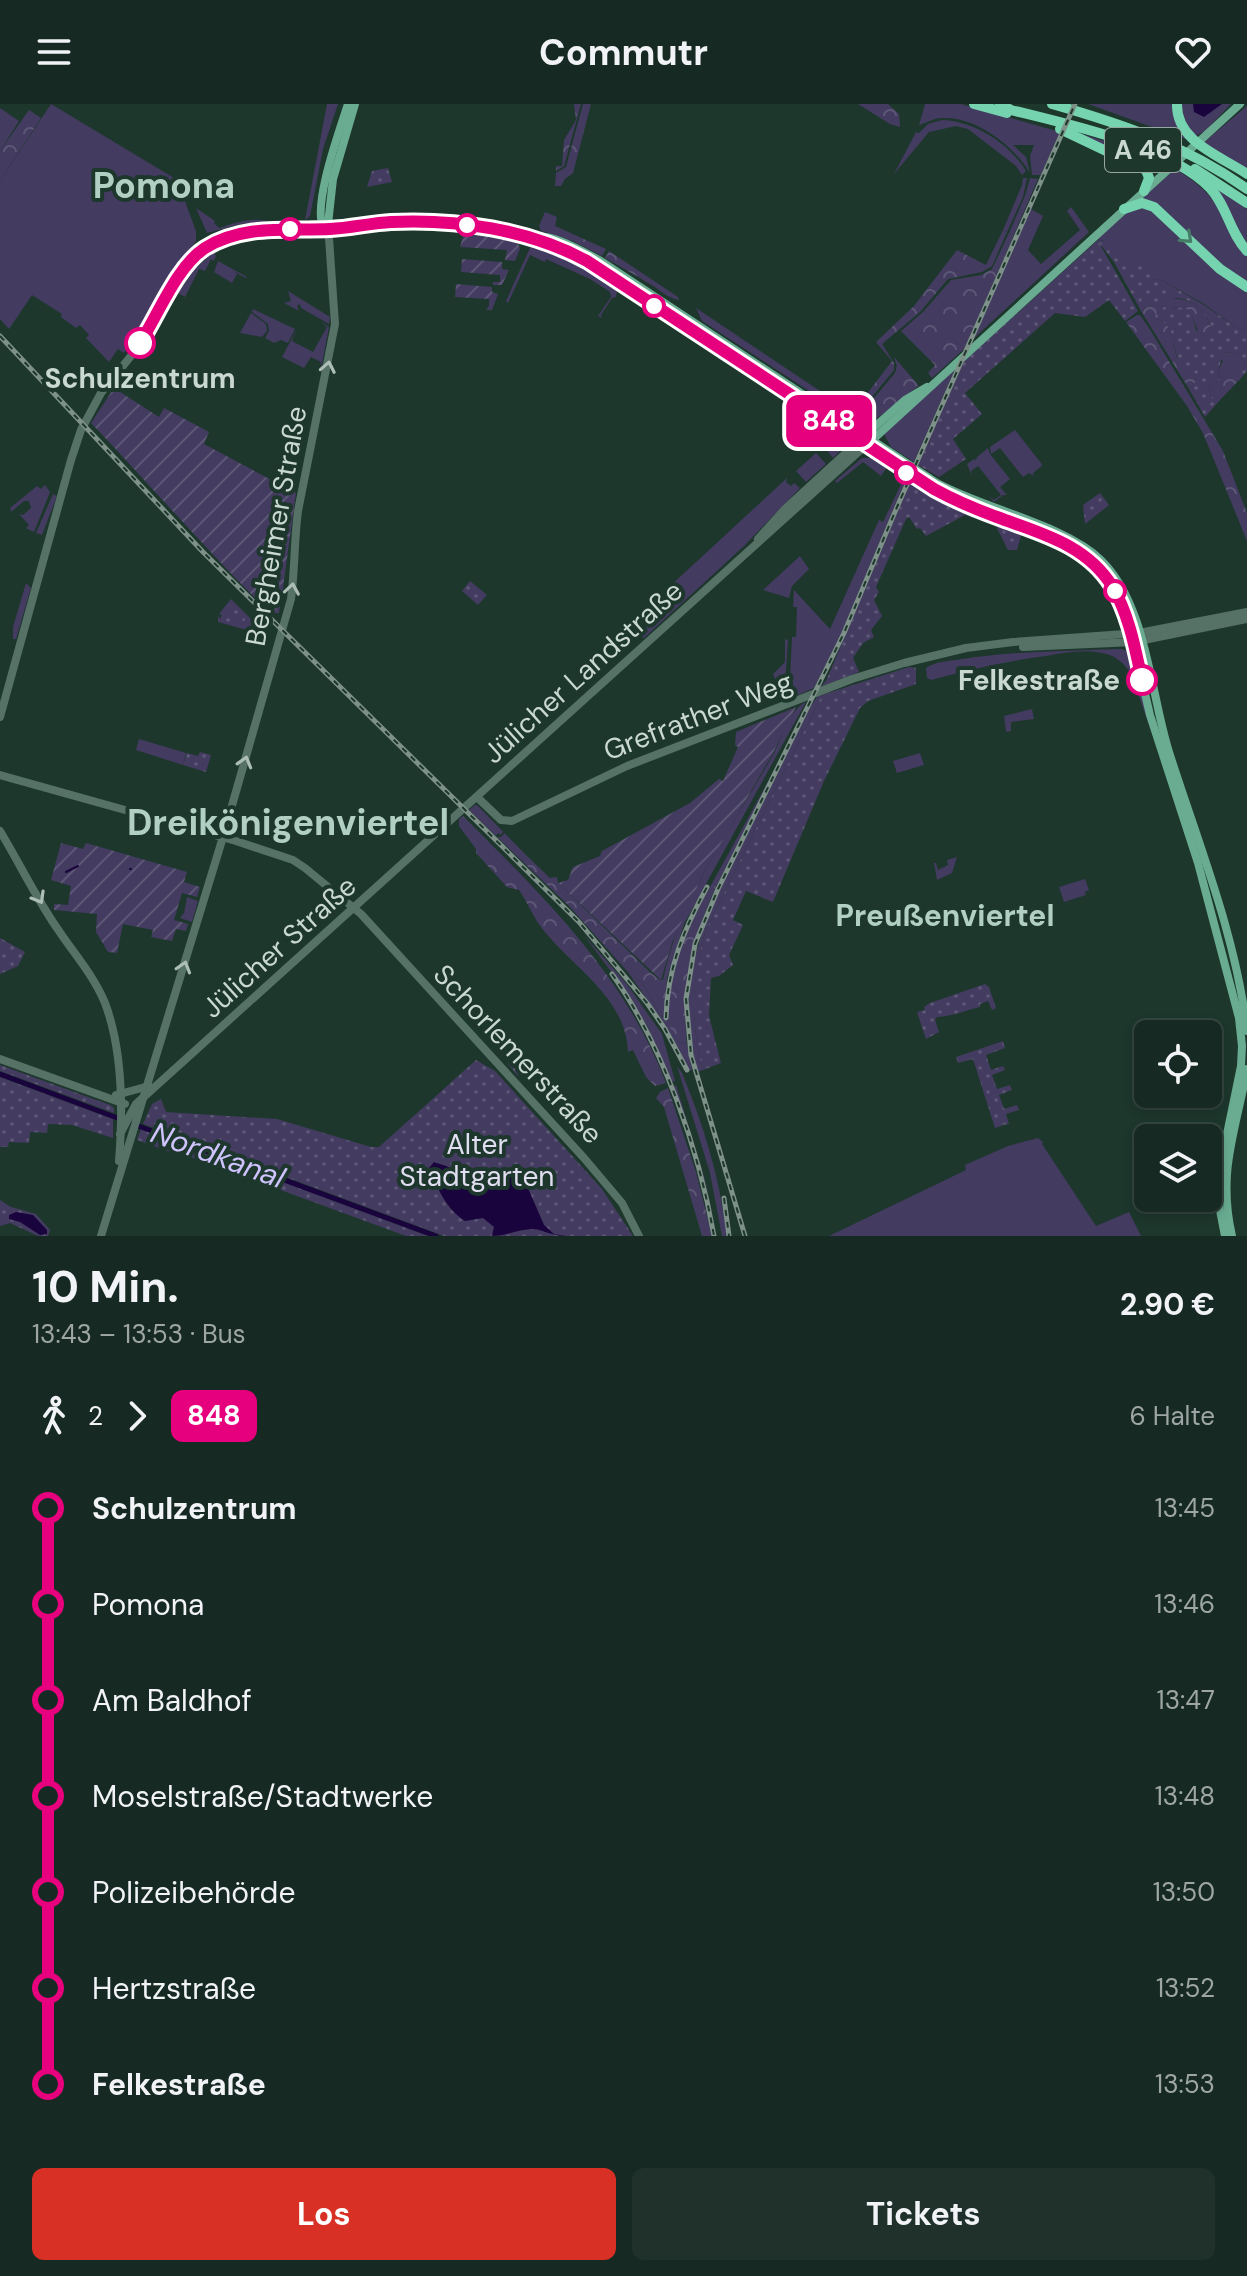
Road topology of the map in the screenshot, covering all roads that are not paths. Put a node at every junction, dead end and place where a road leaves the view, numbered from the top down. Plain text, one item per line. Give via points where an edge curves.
1 (348, 104) edge
2 (355, 104) edge
3 (974, 104) edge
4 (1003, 104) edge
5 (1052, 104) edge
6 (1177, 104) edge
7 (1240, 104) edge
8 (1150, 135) junction
9 (1210, 150) junction
10 (1247, 174) edge
11 (1247, 189) edge
12 (1144, 191) junction
13 (1247, 203) edge
14 (1124, 209) junction
15 (325, 227) junction
16 (1247, 251) edge
17 (1247, 287) edge
18 (865, 441) junction
19 (1247, 612) edge
20 (1247, 619) edge
21 (1136, 638) junction
22 (0, 717) edge
23 (0, 775) edge
24 (477, 797) junction
25 (450, 821) joint
26 (0, 831) edge
27 (223, 837) junction
28 (355, 908) junction
29 (1247, 1031) edge
30 (209, 1041) junction
31 (0, 1059) edge
32 (184, 1063) junction
33 (1247, 1069) edge
34 (147, 1087) junction
35 (130, 1104) junction
36 (126, 1133) junction
37 (101, 1236) edge
38 (639, 1236) edge
39 (1225, 1236) edge
40 (1232, 1236) edge

1 - 15 main road, Bergheimer Straße via 330,162
2 - 15 main road, Bergheimer Straße
3 - 12 highway via 1051,125 1142,168 1149,178
4 - 13 highway via 1153,148
4 - 16 highway, A 46 via 1111,137 1182,167 1218,197
5 - 8 highway
6 - 9 highway via 1182,128
7 - 12 main road, Jülicher Landstraße
8 - 9 highway
8 - 11 highway
9 - 10 highway
12 - 14 main road, Jülicher Landstraße
14 -> 17 highway via 1142,203 1154,207
14 - 18 main road, Jülicher Landstraße
15 - 18 main road via 452,223 529,237 587,261
15 - 22 main road via 235,234 201,250 101,393 71,460
27 -> 15 main road, Bergheimer Straße via 291,599 298,511 335,328
18 - 21 main road via 934,489 1085,556 1111,584
18 - 24 main road, Jülicher Landstraße via 775,518 745,555
19 - 21 main road, Grefrather Weg
20 - 21 main road, Grefrather Weg
21 - 24 main road, Grefrather Weg via 947,654 904,663 602,777 512,821 501,820
21 - 29 main road via 1217,900
21 - 39 main road via 1150,715 1198,863 1241,1031 1241,1066 1219,1173
23 - 27 main road, Schorlemerstraße
24 - 25 main road, Jülicher Landstraße
25 - 28 main road, Jülicher Straße
26 -> 35 main road via 100,992
27 - 28 main road, Schorlemerstraße via 293,860
34 -> 27 main road, Bergheimer Straße
28 - 30 main road, Jülicher Straße
28 - 38 main road, Schorlemerstraße via 593,1168 622,1203
30 - 32 main road, Jülicher Straße
30 - 35 main road, Jülicher Straße
31 - 35 main road
32 - 34 main road
32 - 35 main road, Jülicher Straße
33 - 40 main road via 1226,1164
34 - 35 main road, Bergheimer Straße
34 - 35 main road
35 - 36 main road, Bergheimer Straße
35 - 36 main road
36 - 37 main road, Bergheimer Straße

